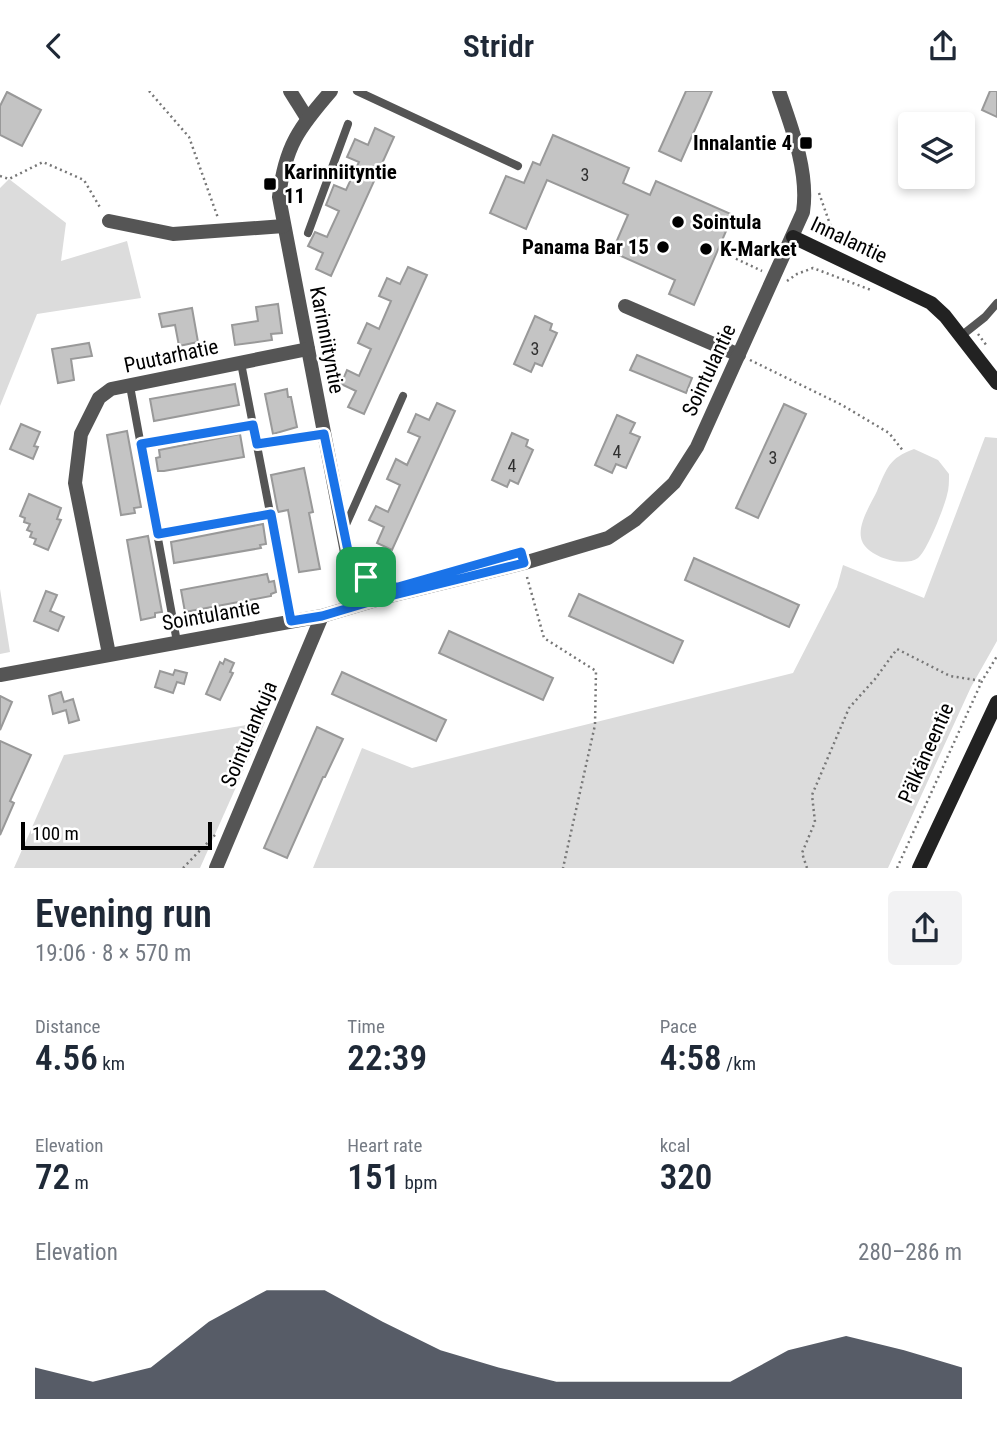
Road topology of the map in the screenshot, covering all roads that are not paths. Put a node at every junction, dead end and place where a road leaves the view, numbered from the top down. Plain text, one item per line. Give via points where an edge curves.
1 (290, 91) edge
2 (331, 91) edge
3 (357, 91) edge
4 (779, 91) edge
5 (307, 118) junction
6 (348, 124) dead end
7 (518, 166) dead end
8 (108, 221) road end
9 (284, 226) junction
10 (308, 233) dead end
11 (793, 237) junction
12 (997, 303) edge
13 (625, 306) dead end
14 (967, 332) junction
15 (308, 349) junction
16 (739, 355) junction
17 (241, 363) junction
18 (997, 383) edge
19 (130, 386) junction
20 (403, 396) dead end
21 (253, 425) junction
22 (324, 434) junction
23 (141, 444) junction
24 (257, 444) junction
25 (271, 514) junction
26 (343, 531) junction
27 (158, 534) junction
28 (358, 605) junction
29 (322, 616) junction
30 (291, 621) junction
31 (177, 642) junction
32 (109, 654) junction
33 (0, 675) edge
34 (997, 702) edge
35 (216, 868) edge
36 (919, 868) edge

1 - 5 street
2 - 5 street
3 - 7 lane
4 - 11 street, Innalantie via 806,192
5 - 9 street, Karinniityntie via 282,169 279,197
6 - 10 lane
8 - 9 street via 173,234
9 - 15 street, Karinniityntie
11 - 14 street, Innalantie via 931,303
11 - 16 street, Sointulantie
12 - 14 lane
13 - 16 street
14 - 18 street, Innalantie
15 - 17 street, Puutarhatie
15 - 22 street, Karinniityntie
16 - 28 street, Sointulantie via 697,447 674,483 608,538
17 - 19 street, Puutarhatie
17 - 21 lane
19 - 23 lane
19 - 32 street, Puutarhatie via 111,389 93,407 81,434 75,483
20 - 26 lane
21 - 23 lane
21 - 24 lane
22 - 24 lane
22 - 26 street, Karinniityntie
23 - 27 lane
24 - 25 lane
25 - 27 lane
25 - 30 lane
26 - 28 street, Karinniityntie
27 - 31 lane
28 - 29 street, Sointulantie
29 - 30 street, Sointulantie
29 - 35 street, Sointulankuja
30 - 31 street, Sointulantie
31 - 32 street, Sointulantie
32 - 33 street, Sointulantie
34 - 36 street, Pälkäneentie

